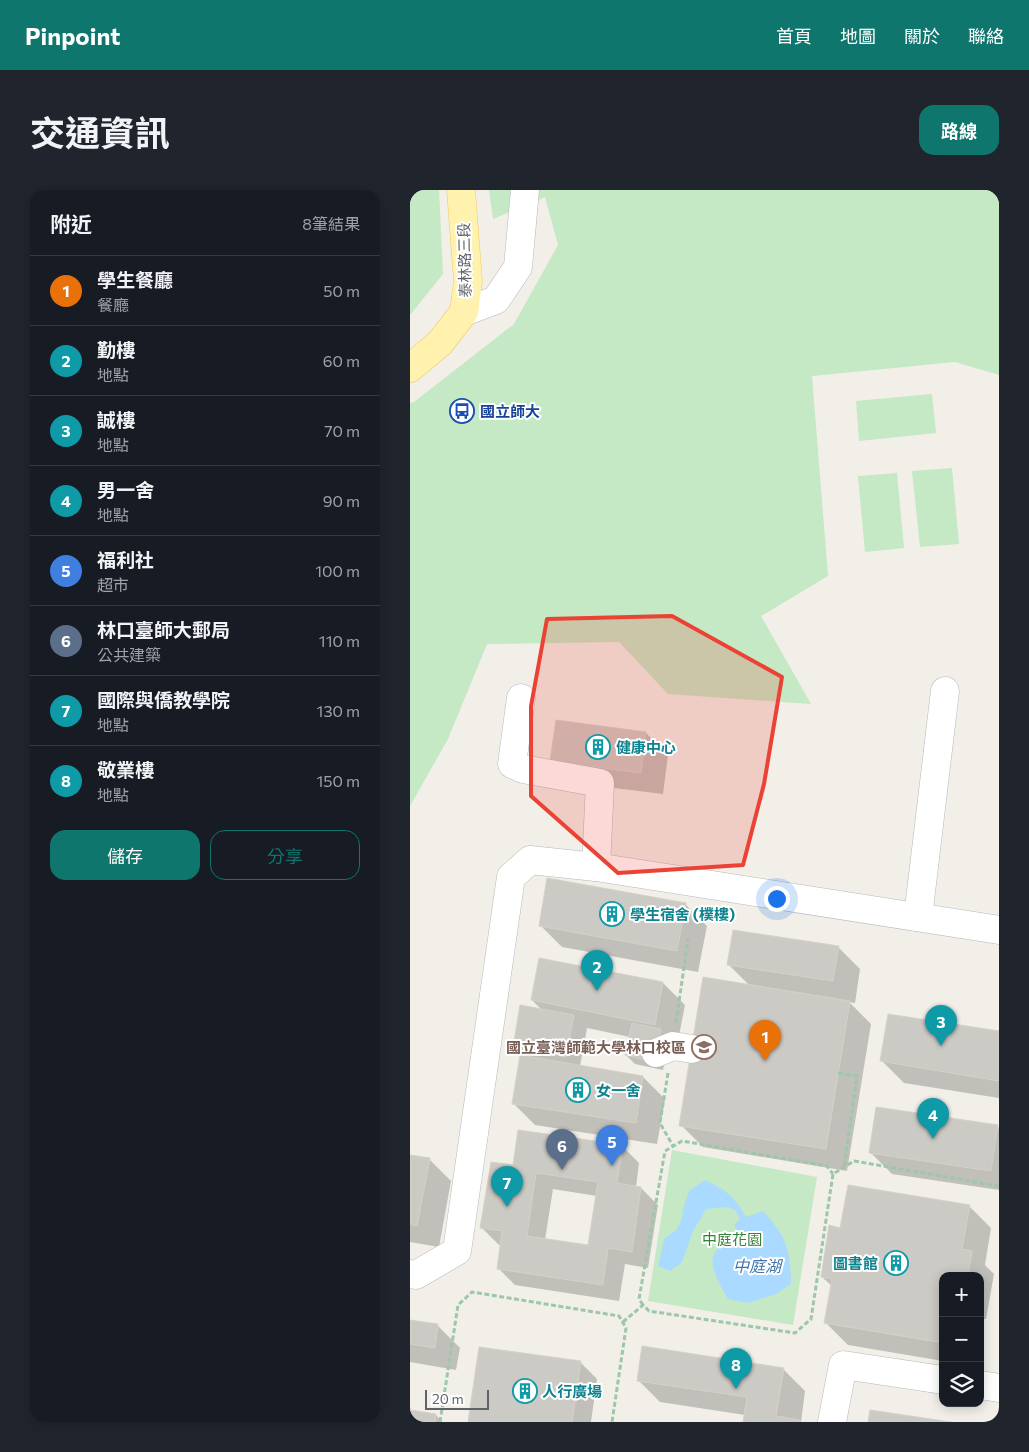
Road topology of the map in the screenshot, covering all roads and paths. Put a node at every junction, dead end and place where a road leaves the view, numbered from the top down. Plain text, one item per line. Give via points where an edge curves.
1 (461, 190) edge
2 (525, 190) edge
3 (464, 312) junction
4 (410, 368) edge
5 (945, 691) dead end
6 (521, 698) dead end
7 (596, 867) junction
8 (918, 917) junction
9 (999, 930) edge
10 (692, 1049) dead end
11 (656, 1053) dead end
12 (838, 1073) dead end
13 (844, 1168) junction
14 (833, 1174) junction
15 (999, 1186) edge
16 (410, 1274) edge
17 (643, 1305) junction
18 (623, 1322) junction
19 (939, 1379) edge
20 (984, 1386) edge
21 (999, 1388) edge
22 (440, 1422) edge
23 (612, 1422) edge
24 (832, 1422) edge

1 - 3 main road, 泰林路三段 via 468,281
2 - 3 street via 518,267 496,300
3 - 4 main road, 泰林路三段 via 440,343
5 - 8 street
6 - 7 street via 512,764 523,770 600,783
7 - 8 street
7 - 16 street via 530,860 511,877 457,1251 416,1276
8 - 9 street
10 - 11 street via 673,1046
12 - 13 path via 857,1076
13 - 14 path
13 - 15 path via 854,1162
14 - 17 path via 810,1320 795,1333 649,1311
14 - 17 path via 828,1166 682,1141 665,1151 639,1299
17 - 18 path
18 - 22 path via 619,1316 472,1292 458,1305
18 - 23 path via 626,1328
19 - 24 street via 844,1365
20 - 21 street

